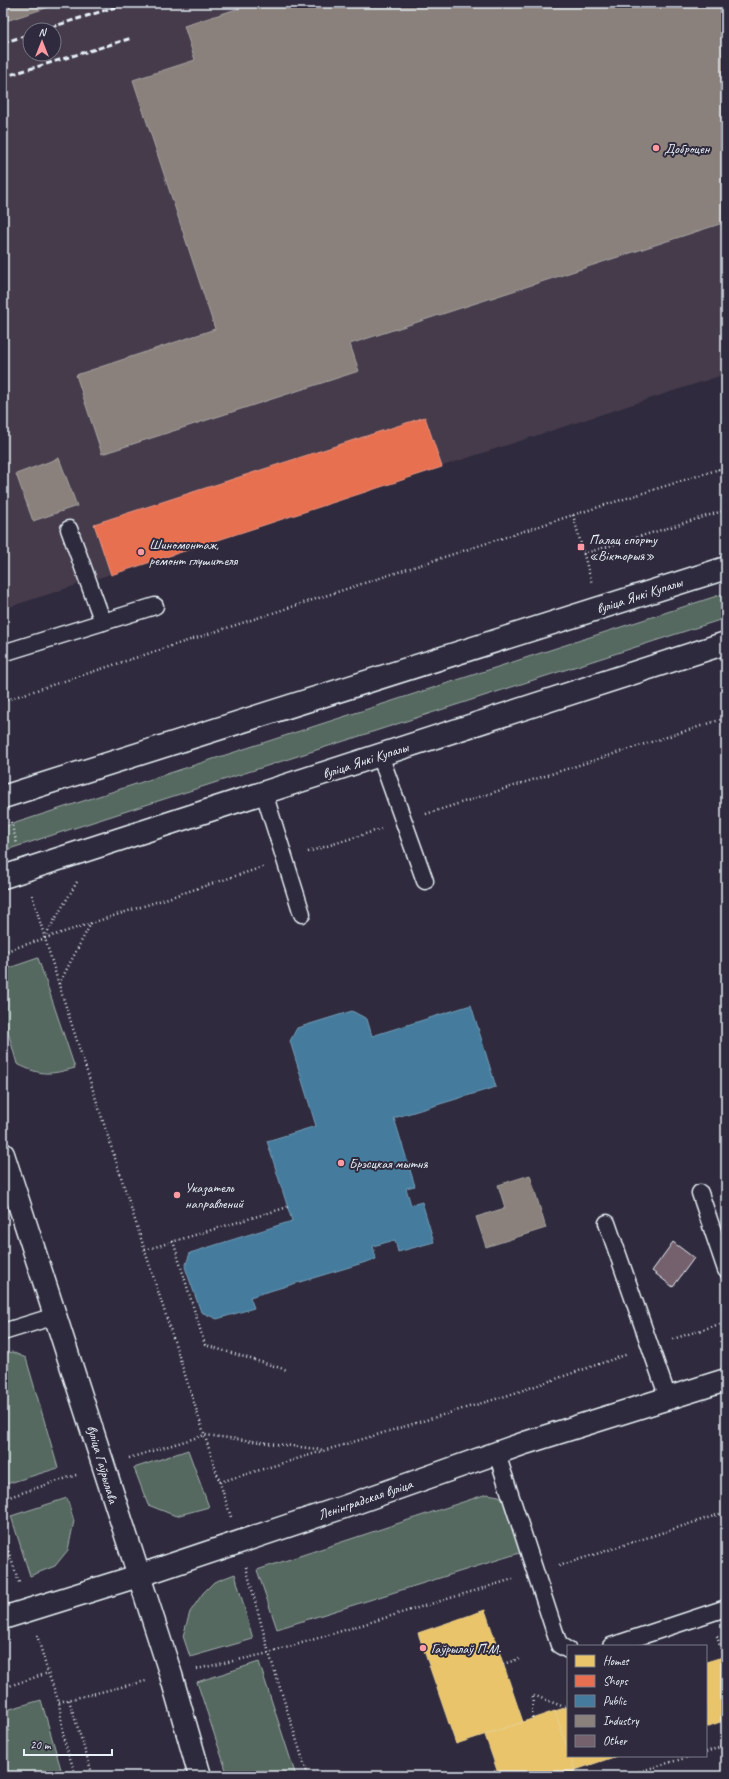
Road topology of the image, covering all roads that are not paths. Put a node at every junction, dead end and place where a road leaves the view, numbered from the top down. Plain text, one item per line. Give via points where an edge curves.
1 (69, 529) dead end
2 (726, 568) edge
3 (155, 606) dead end
4 (102, 622) junction
5 (726, 643) edge
6 (3, 653) edge
7 (380, 755) junction
8 (264, 793) junction
9 (3, 797) edge
10 (3, 877) edge
11 (425, 881) dead end
12 (302, 914) dead end
13 (3, 1154) edge
14 (700, 1193) dead end
15 (607, 1223) dead end
16 (726, 1270) edge
17 (55, 1316) junction
18 (3, 1332) edge
19 (726, 1380) edge
20 (668, 1398) junction
21 (497, 1454) junction
22 (138, 1576) junction
23 (726, 1608) edge
24 (3, 1618) edge
25 (614, 1645) edge
26 (567, 1649) edge
27 (200, 1776) edge

1 - 4 lane
2 - 9 main road, вуліца Янкі Купалы
3 - 4 lane
4 - 6 lane
5 - 7 main road, вуліца Янкі Купалы
7 - 8 main road, вуліца Янкі Купалы
7 - 11 lane
8 - 10 main road, вуліца Янкі Купалы
8 - 12 lane
13 - 17 main road, вуліца Гаўрылава
14 - 16 lane
15 - 20 lane
17 - 18 lane
17 - 22 main road, вуліца Гаўрылава
19 - 20 main road, Ленінградская вуліца
20 - 21 main road, Ленінградская вуліца
21 - 22 main road, Ленінградская вуліца
21 - 26 lane via 560,1645
22 - 24 main road, Ленінградская вуліца
22 - 27 main road, вуліца Гаўрылава via 171,1675
23 - 25 lane

